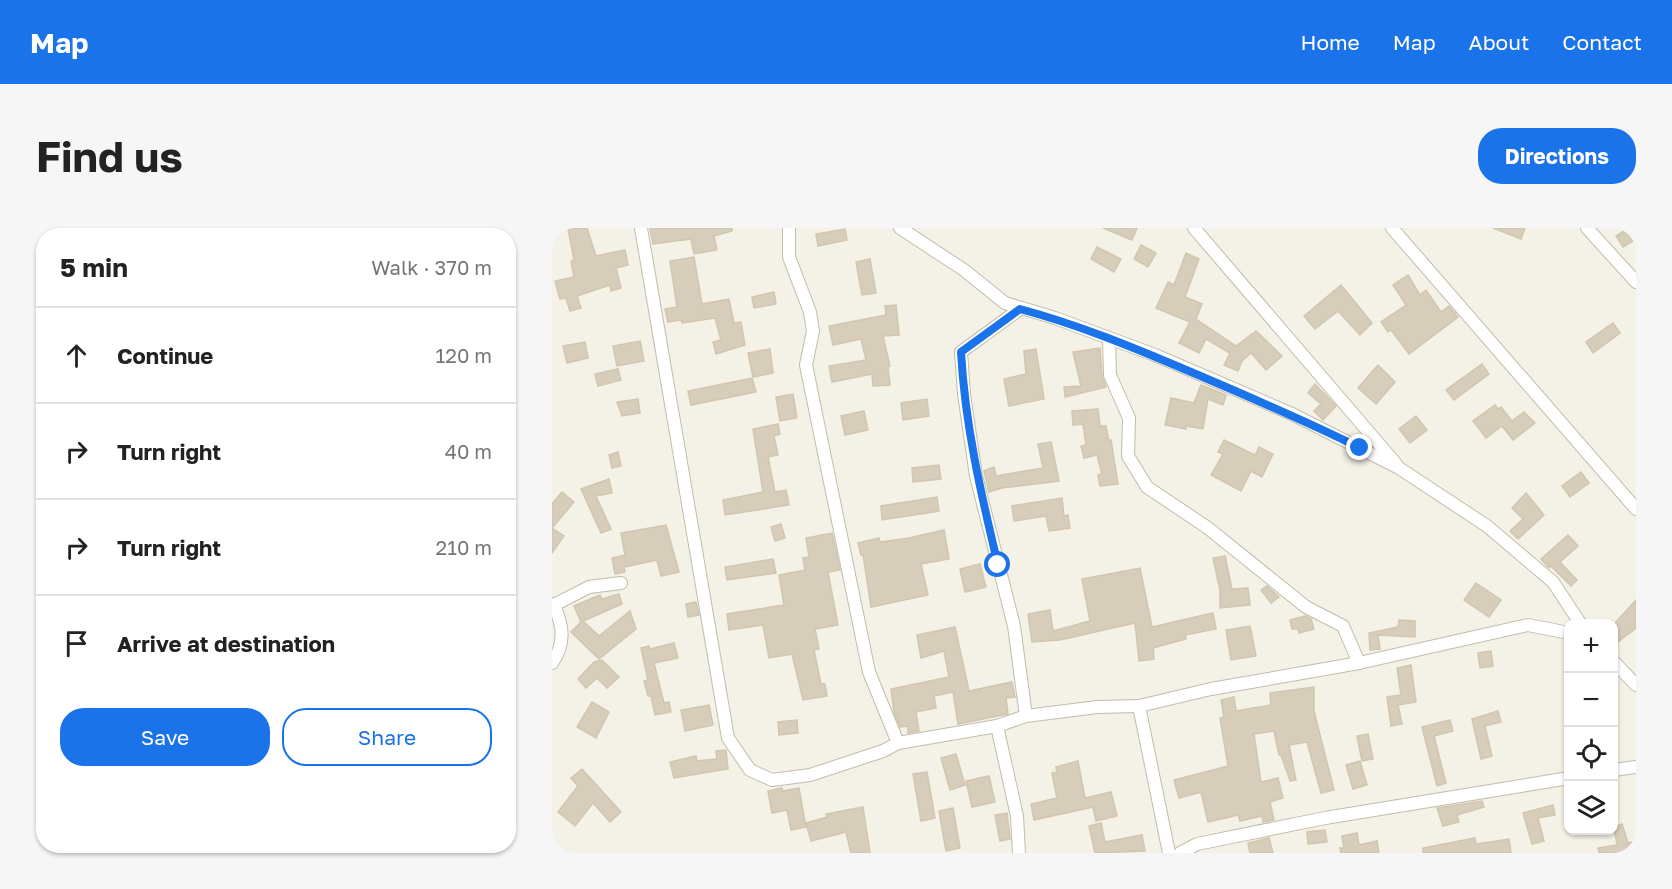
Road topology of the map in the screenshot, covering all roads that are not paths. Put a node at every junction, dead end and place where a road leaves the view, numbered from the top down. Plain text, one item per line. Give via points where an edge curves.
1 (641, 228) edge
2 (789, 228) edge
3 (900, 228) edge
4 (1194, 228) edge
5 (1392, 228) edge
6 (1587, 228) edge
7 (1636, 282) edge
8 (1020, 309) junction
9 (1108, 339) junction
10 (1400, 468) junction
11 (1636, 509) edge
12 (621, 582) dead end
13 (553, 605) edge
14 (1577, 619) edge
15 (1564, 632) edge
16 (552, 663) edge
17 (1359, 663) junction
18 (1618, 666) edge
19 (1636, 686) edge
20 (1139, 706) junction
21 (1026, 716) junction
22 (997, 726) junction
23 (898, 743) junction
24 (1636, 767) edge
25 (1618, 769) edge
26 (1564, 779) edge
27 (1019, 853) edge
28 (1169, 853) edge
29 (1180, 853) edge

1 - 23 street via 728,738 750,770 772,780 810,775
2 - 23 street via 789,257 810,312 813,331 806,365 869,672
3 - 8 street via 964,270 1005,303
4 - 10 street
5 - 11 street
6 - 7 street
8 - 9 street
8 - 21 street via 961,352 976,476 1014,626
9 - 10 street via 1292,414
9 - 17 street via 1110,375 1129,418 1128,456 1147,487 1208,528 1306,607 1343,626
10 - 14 street via 1487,525 1553,582
12 - 13 street via 589,587
13 - 16 street via 563,627
15 - 17 street via 1528,626
17 - 20 street
18 - 19 street
20 - 21 street
20 - 28 street
21 - 22 street
22 - 23 street
22 - 27 street via 1017,816
24 - 25 street
26 - 29 street via 1313,821 1197,844

